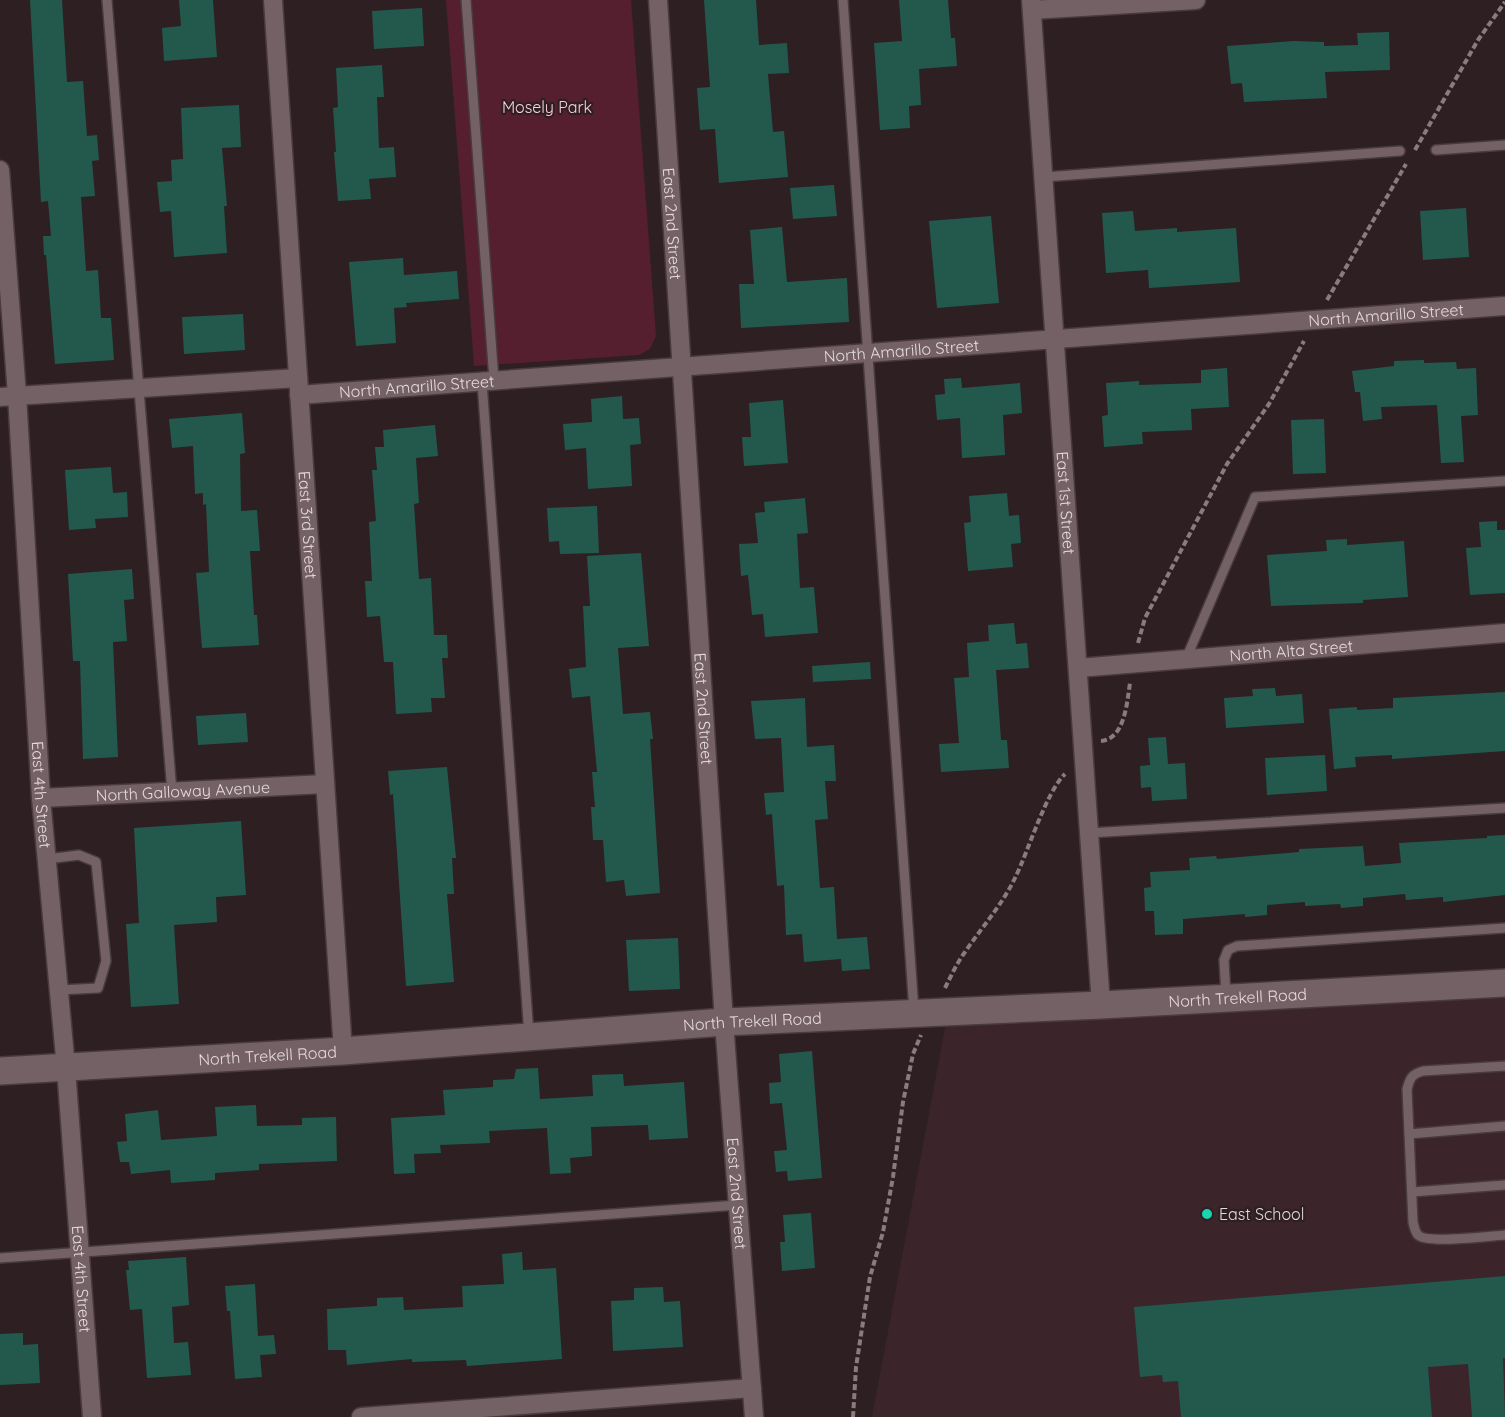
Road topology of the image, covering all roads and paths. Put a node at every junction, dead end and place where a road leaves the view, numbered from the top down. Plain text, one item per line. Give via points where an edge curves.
1 (107, 0) edge
2 (273, 0) edge
3 (466, 0) edge
4 (658, 0) edge
5 (843, 0) edge
6 (1196, 0) edge
7 (1505, 2) edge
8 (1032, 5) edge
9 (1505, 145) edge
10 (1414, 150) dead end
11 (1436, 150) dead end
12 (1400, 151) dead end
13 (1408, 160) dead end
14 (0, 170) edge
15 (1044, 177) junction
16 (1505, 306) edge
17 (1316, 320) junction
18 (1055, 339) junction
19 (866, 353) junction
20 (683, 367) junction
21 (488, 381) junction
22 (298, 387) junction
23 (139, 388) junction
24 (8, 396) edge
25 (1505, 481) edge
26 (1505, 633) edge
27 (1186, 659) junction
28 (1133, 663) junction
29 (1078, 668) junction
30 (1083, 742) junction
31 (1069, 771) dead end
32 (325, 784) junction
33 (172, 792) junction
34 (41, 798) junction
35 (1505, 808) edge
36 (1089, 833) junction
37 (47, 859) junction
38 (1505, 928) edge
39 (1505, 982) edge
40 (59, 990) junction
41 (1226, 998) junction
42 (1101, 1005) junction
43 (922, 1013) junction
44 (724, 1022) junction
45 (529, 1037) junction
46 (343, 1051) junction
47 (1505, 1066) edge
48 (66, 1068) junction
49 (0, 1071) edge
50 (1505, 1126) edge
51 (1409, 1134) junction
52 (1505, 1185) edge
53 (1412, 1192) junction
54 (738, 1205) junction
55 (1505, 1235) edge
56 (79, 1252) junction
57 (0, 1258) edge
58 (752, 1388) junction
59 (92, 1417) edge
60 (361, 1417) edge
61 (754, 1417) edge
62 (853, 1417) edge

1 - 23 lane
2 - 22 street, East 3rd Street
3 - 21 lane
4 - 20 street, East 2nd Street
5 - 19 lane
6 - 8 street
7 - 10 path via 1478,40
8 - 15 street, East 1st Street
9 - 11 lane
12 - 15 lane
13 - 17 path
14 - 24 street, East 4th Street
15 - 18 street, East 1st Street
16 - 17 street, North Amarillo Street
17 - 18 street, North Amarillo Street
17 - 28 path via 1269,404 1227,464 1156,597 1145,618
18 - 19 street, North Amarillo Street
18 - 29 street, East 1st Street
19 - 20 street, North Amarillo Street
19 - 43 lane
20 - 21 street, North Amarillo Street
20 - 44 street, East 2nd Street
21 - 22 street, North Amarillo Street
21 - 45 lane
22 - 23 street, North Amarillo Street
22 - 32 street, East 3rd Street
23 - 24 street, North Amarillo Street
23 - 33 lane
24 - 34 street, East 4th Street
25 - 27 lane via 1255,497
26 - 27 street, North Alta Street
27 - 28 street, North Alta Street
28 - 29 street, North Alta Street
28 - 30 path via 1124,719 1117,733 1107,740
29 - 30 street, East 1st Street
30 - 36 street, East 1st Street
31 - 43 path via 1060,779 1014,880
32 - 33 street, North Galloway Avenue
32 - 46 street, East 3rd Street
33 - 34 street, North Galloway Avenue
34 - 37 street, East 4th Street
35 - 36 lane
36 - 42 street, East 1st Street
37 - 40 street, East 4th Street
37 - 40 lane via 79,855 96,862 106,961 98,988
38 - 41 lane via 1237,946 1228,951 1224,960
39 - 41 main road, North Trekell Road
40 - 48 street, East 4th Street
41 - 42 main road, North Trekell Road
42 - 43 main road, North Trekell Road
43 - 44 main road, North Trekell Road
43 - 62 path via 903,1102 883,1232 870,1277 856,1367
44 - 45 main road, North Trekell Road
44 - 54 street, East 2nd Street
45 - 46 main road, North Trekell Road
46 - 48 main road, North Trekell Road
47 - 51 lane via 1415,1073 1407,1089
48 - 49 main road, North Trekell Road
48 - 56 street, East 4th Street
50 - 51 lane
51 - 53 lane
52 - 53 lane
53 - 55 lane via 1413,1222 1421,1238
54 - 56 lane
54 - 58 street, East 2nd Street
56 - 57 lane
56 - 59 street, East 4th Street
58 - 60 street
58 - 61 street, East 2nd Street

